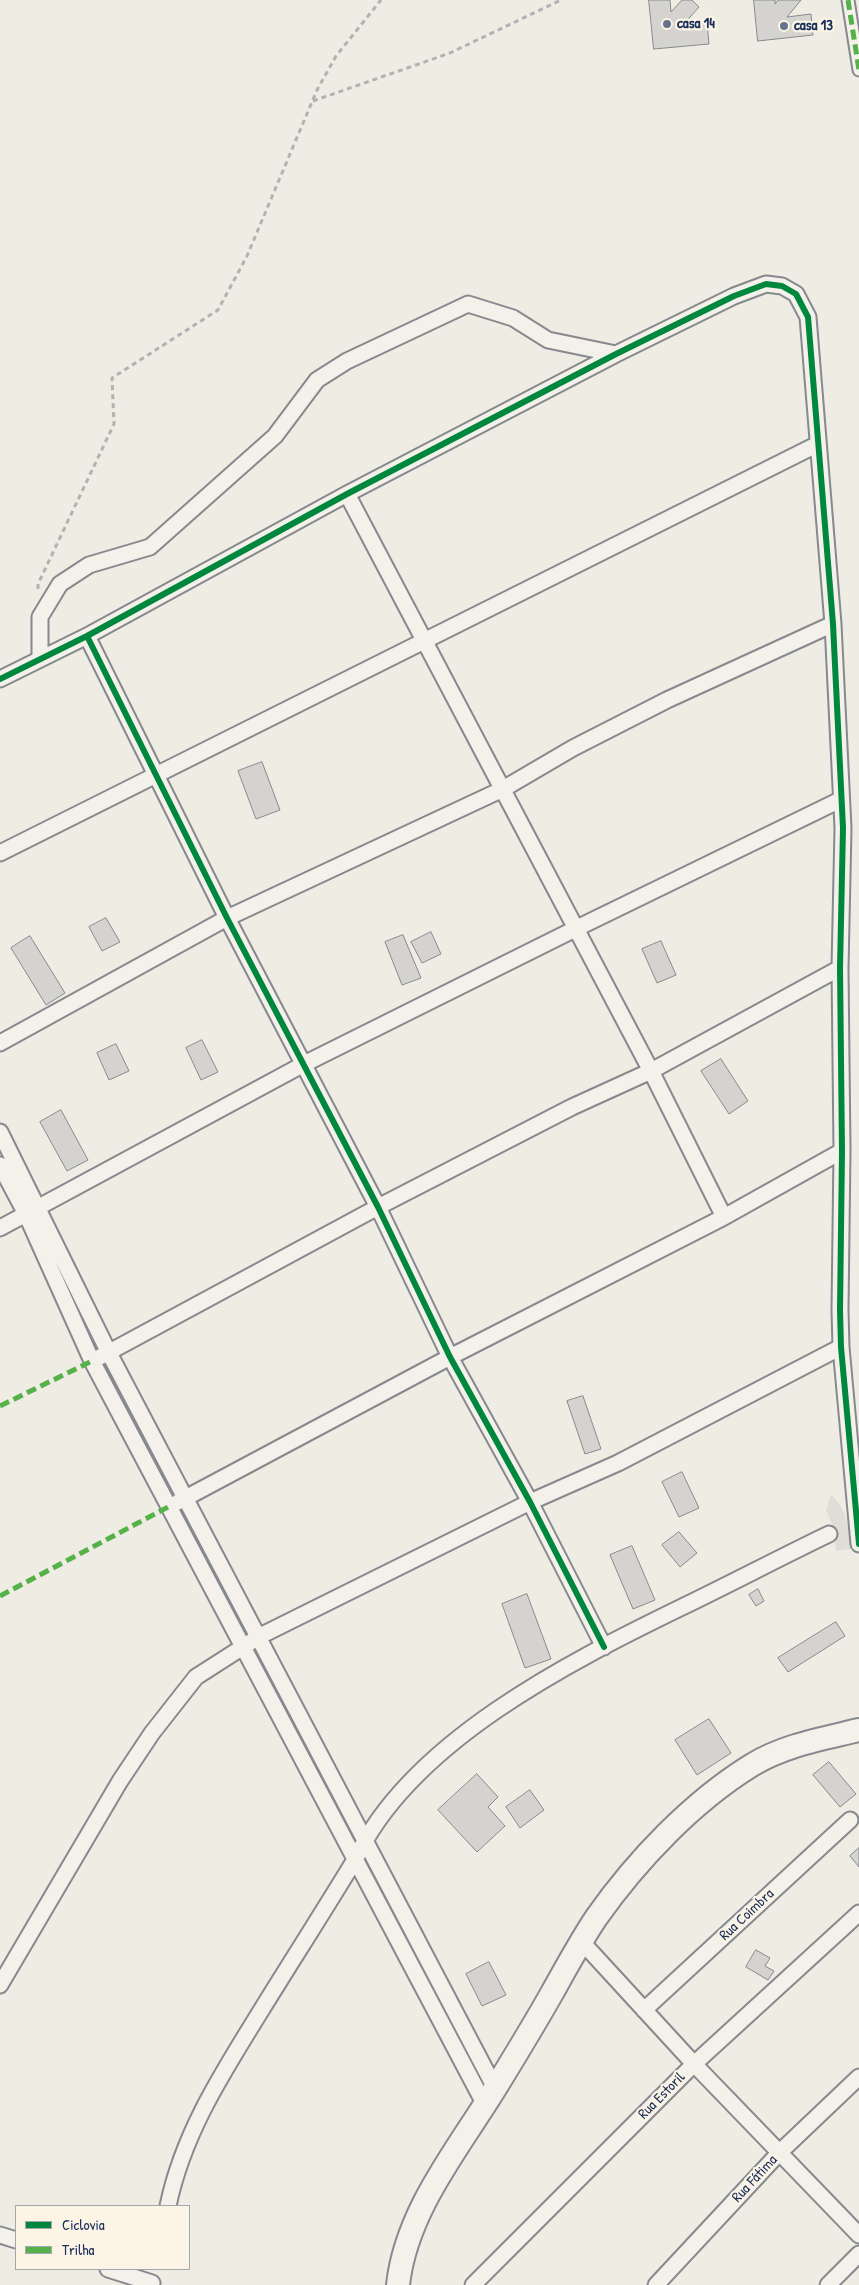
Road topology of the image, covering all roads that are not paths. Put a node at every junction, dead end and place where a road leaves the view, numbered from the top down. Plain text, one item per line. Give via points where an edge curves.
1 (848, 0) edge
2 (859, 70) edge
3 (616, 354) junction
4 (818, 444) junction
5 (347, 494) junction
6 (833, 624) junction
7 (87, 636) junction
8 (425, 642) junction
9 (40, 659) junction
10 (0, 679) edge
11 (155, 777) junction
12 (502, 789) junction
13 (840, 800) junction
14 (0, 853) edge
15 (227, 918) junction
16 (575, 929) junction
17 (840, 968) junction
18 (0, 1043) edge
19 (304, 1064) junction
20 (651, 1071) junction
21 (0, 1132) edge
22 (842, 1151) junction
23 (0, 1165) edge
24 (378, 1207) junction
25 (32, 1211) junction
26 (724, 1217) junction
27 (0, 1228) edge
28 (841, 1347) junction
29 (109, 1353) junction
30 (450, 1357) junction
31 (92, 1361) junction
32 (185, 1498) junction
33 (530, 1502) junction
34 (170, 1506) junction
35 (829, 1534) dead end
36 (859, 1544) edge
37 (260, 1636) junction
38 (244, 1647) junction
39 (604, 1647) junction
40 (859, 1730) edge
41 (850, 1820) dead end
42 (364, 1841) junction
43 (356, 1858) junction
44 (859, 1914) edge
45 (582, 1942) junction
46 (0, 1985) edge
47 (644, 2010) junction
48 (694, 2064) junction
49 (859, 2077) edge
50 (490, 2097) junction
51 (780, 2152) junction
52 (168, 2205) edge
53 (0, 2235) edge
54 (859, 2235) edge
55 (15, 2240) edge
56 (859, 2254) edge
57 (112, 2270) edge
58 (153, 2279) edge
59 (398, 2285) edge
60 (473, 2285) edge
61 (656, 2285) edge
62 (828, 2285) edge

1 - 2 street
3 - 4 street via 734,296 766,284 782,286 796,294 808,317
3 - 5 street
3 - 9 street via 548,340 513,318 468,304 347,361 317,380 275,436 150,547 89,564 60,584 40,617
4 - 6 street
4 - 8 street
5 - 7 street
5 - 8 street
6 - 12 street via 667,700
6 - 13 street
7 - 9 street
7 - 11 street
8 - 11 street
8 - 12 street
9 - 10 street
11 - 14 street
11 - 15 street
12 - 15 street
12 - 16 street
13 - 16 street
13 - 17 street
15 - 18 street
15 - 19 street
16 - 19 street
16 - 20 street
17 - 20 street
17 - 22 street
19 - 24 street
19 - 25 street
20 - 24 street via 572,1107
20 - 26 street
21 - 25 street
22 - 26 street
22 - 28 street via 839,1246
23 - 25 street
24 - 29 street
24 - 30 street
25 - 27 street
25 - 29 street
25 - 31 street
26 - 30 street
28 - 33 street via 618,1463
28 - 36 street
29 - 31 street
29 - 32 street
30 - 32 street
30 - 33 street
31 - 34 street
32 - 34 street
32 - 37 street
33 - 37 street
33 - 39 street
34 - 38 street
35 - 39 street
37 - 38 street
37 - 42 street
38 - 43 street
38 - 46 street via 196,1677 152,1733 96,1819
39 - 42 street via 520,1694 466,1734 407,1786
40 - 45 main road via 786,1749 752,1765 731,1781 660,1841 614,1895
41 - 47 street, Rua Coimbra
42 - 43 street
42 - 50 street
43 - 50 street
43 - 52 street via 207,2099 173,2182
44 - 48 street, Rua Estoril
45 - 47 street
45 - 50 main road
47 - 48 street
48 - 51 street
48 - 60 street, Rua Estoril
49 - 51 street, Rua Fátima
50 - 59 main road via 452,2155 417,2219 402,2258
51 - 54 street
51 - 61 street, Rua Fátima
53 - 55 street
56 - 62 street
57 - 58 street

